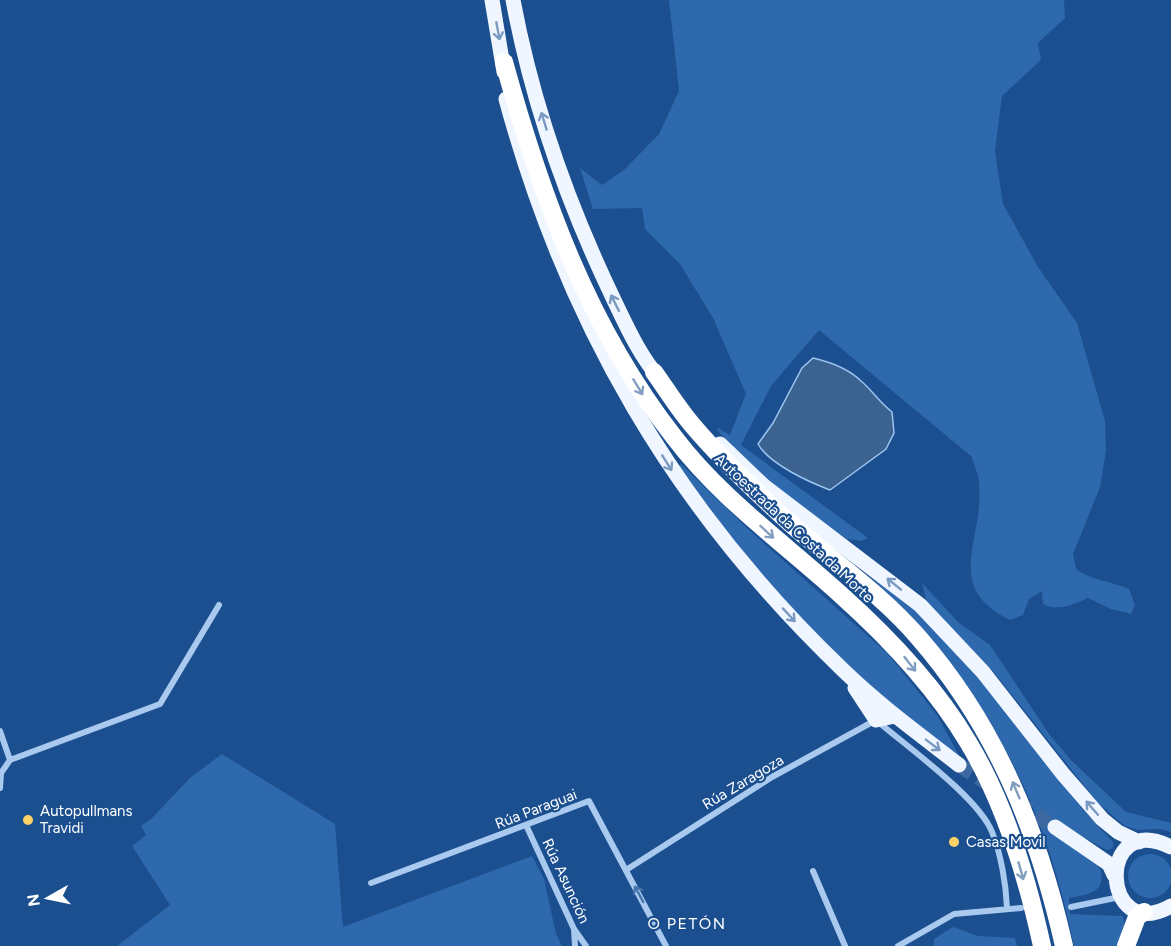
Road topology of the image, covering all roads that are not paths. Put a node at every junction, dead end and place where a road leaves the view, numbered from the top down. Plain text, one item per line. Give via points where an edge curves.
1 (492, 0) edge
2 (513, 0) edge
3 (518, 0) edge
4 (526, 56) junction
5 (504, 62) junction
6 (654, 372) junction
7 (219, 605) dead end
8 (844, 671) junction
9 (896, 716) junction
10 (876, 720) junction
11 (0, 731) edge
12 (10, 760) junction
13 (959, 765) tunnel mouth
14 (0, 788) edge
15 (526, 825) junction
16 (1055, 827) tunnel mouth
17 (1139, 842) junction
18 (1171, 847) edge
19 (626, 870) junction
20 (813, 871) dead end
21 (1114, 874) junction
22 (371, 883) dead end
23 (1120, 897) junction
24 (1171, 906) edge
25 (1071, 907) dead end
26 (1007, 908) junction
27 (1021, 908) dead end
28 (1144, 912) junction
29 (574, 928) junction
30 (575, 946) edge
31 (585, 946) edge
32 (666, 946) edge
33 (845, 946) edge
34 (898, 946) edge
35 (1042, 946) edge
36 (1064, 946) edge
37 (1126, 946) edge

1 -> 5 main road
2 - 4 main road
3 - 4 main road
6 -> 4 main road via 594,259 550,139
5 -> 8 main road via 504,93 544,222 566,279 618,381 669,468 718,533 793,620
5 -> 35 highway, Autoestrada da Costa da Morte via 523,131 566,252 598,318 648,402 675,440 710,477 903,654 936,696 968,741 996,797 1016,851
17 -> 6 main road via 1102,819 983,672 920,605 764,486
36 -> 6 highway, Autoestrada da Costa da Morte via 1038,848 1014,786 982,726 950,679 903,622 728,464 693,427
7 - 12 street via 160,704
8 - 9 main road
8 - 10 main road
9 - 10 main road
9 -> 13 main road
10 - 19 street, Rúa Zaragoza via 772,777
10 - 26 street via 964,794 992,830
11 - 12 street
12 - 14 street via 2,773
15 - 19 street, Rúa Paraguai via 589,801
15 - 22 street, Rúa Paraguai
15 - 29 street, Rúa Asunción
16 - 21 main road via 1109,864
17 - 18 main road via 1150,840
17 - 21 main road via 1122,855
32 -> 19 street, Rúa Paraguai
20 - 33 street
21 - 23 main road
23 - 25 street
23 - 28 main road
24 - 28 main road
26 - 27 street
26 - 34 street via 954,914
28 - 37 highway via 1128,935
29 - 30 street
29 - 31 street, Rúa Asunción

